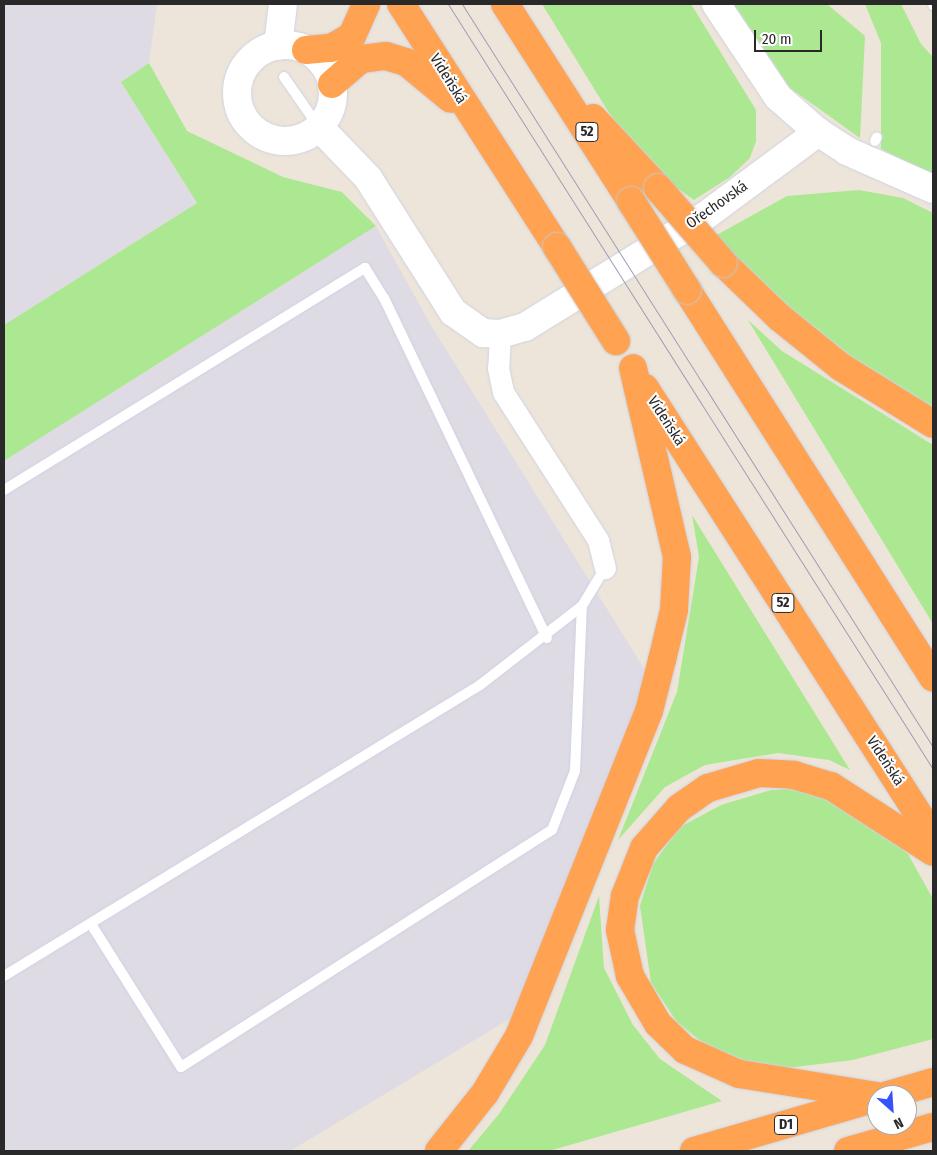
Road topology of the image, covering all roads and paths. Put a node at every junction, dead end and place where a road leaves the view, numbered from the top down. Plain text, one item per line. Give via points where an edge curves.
1 (283, 4) edge
2 (366, 4) edge
3 (401, 4) edge
4 (505, 4) edge
5 (716, 4) edge
6 (278, 46) junction
7 (306, 50) junction
8 (544, 63) junction
9 (284, 77) dead end
10 (332, 84) junction
11 (472, 117) junction
12 (319, 127) junction
13 (818, 132) junction
14 (933, 189) edge
15 (500, 334) junction
16 (633, 368) junction
17 (933, 424) edge
18 (4, 490) edge
19 (605, 568) joint
20 (582, 606) junction
21 (547, 638) junction
22 (933, 677) edge
23 (933, 837) edge
24 (933, 852) edge
25 (90, 924) junction
26 (4, 976) edge
27 (933, 1082) edge
28 (917, 1087) edge
29 (867, 1095) edge
30 (867, 1100) edge
31 (933, 1127) edge
32 (439, 1151) edge
33 (694, 1151) edge
34 (848, 1151) edge

1 - 6 street
2 - 7 highway via 352,36 331,48
3 - 11 highway, Vídeňská / 52
4 - 8 highway, 52
5 - 13 street via 778,97
6 - 7 street
6 - 12 street via 258,53 241,74 237,93 242,115 253,129 276,140 298,139
7 - 10 street via 323,64
8 - 17 highway, bridge via 723,263 779,317 833,361
8 - 22 highway, 52, bridge
9 - 12 lane
10 - 11 highway via 350,65 374,55 386,56 406,62
10 - 12 street via 331,105
11 - 16 highway, Vídeňská / 52, bridge
12 - 15 street, Ořechovská via 368,178 453,312 483,333
13 - 14 street via 847,151
13 - 15 street, Ořechovská via 705,216 526,327
15 - 19 street via 498,368 503,392 598,540
16 - 23 highway, Vídeňská / 52
16 - 32 highway via 676,557 674,610 662,660 648,711 519,1036 485,1093
18 - 21 lane via 365,268 384,298
19 - 20 lane
20 - 21 lane
20 - 25 lane via 575,771 552,830 181,1067
21 - 25 lane via 480,685
24 - 29 highway via 831,786 794,775 759,774 708,788 678,808 644,848 625,896 620,930 630,976 658,1024 685,1050 739,1074
25 - 26 lane
27 - 28 highway
30 - 33 highway, D1
31 - 34 highway

